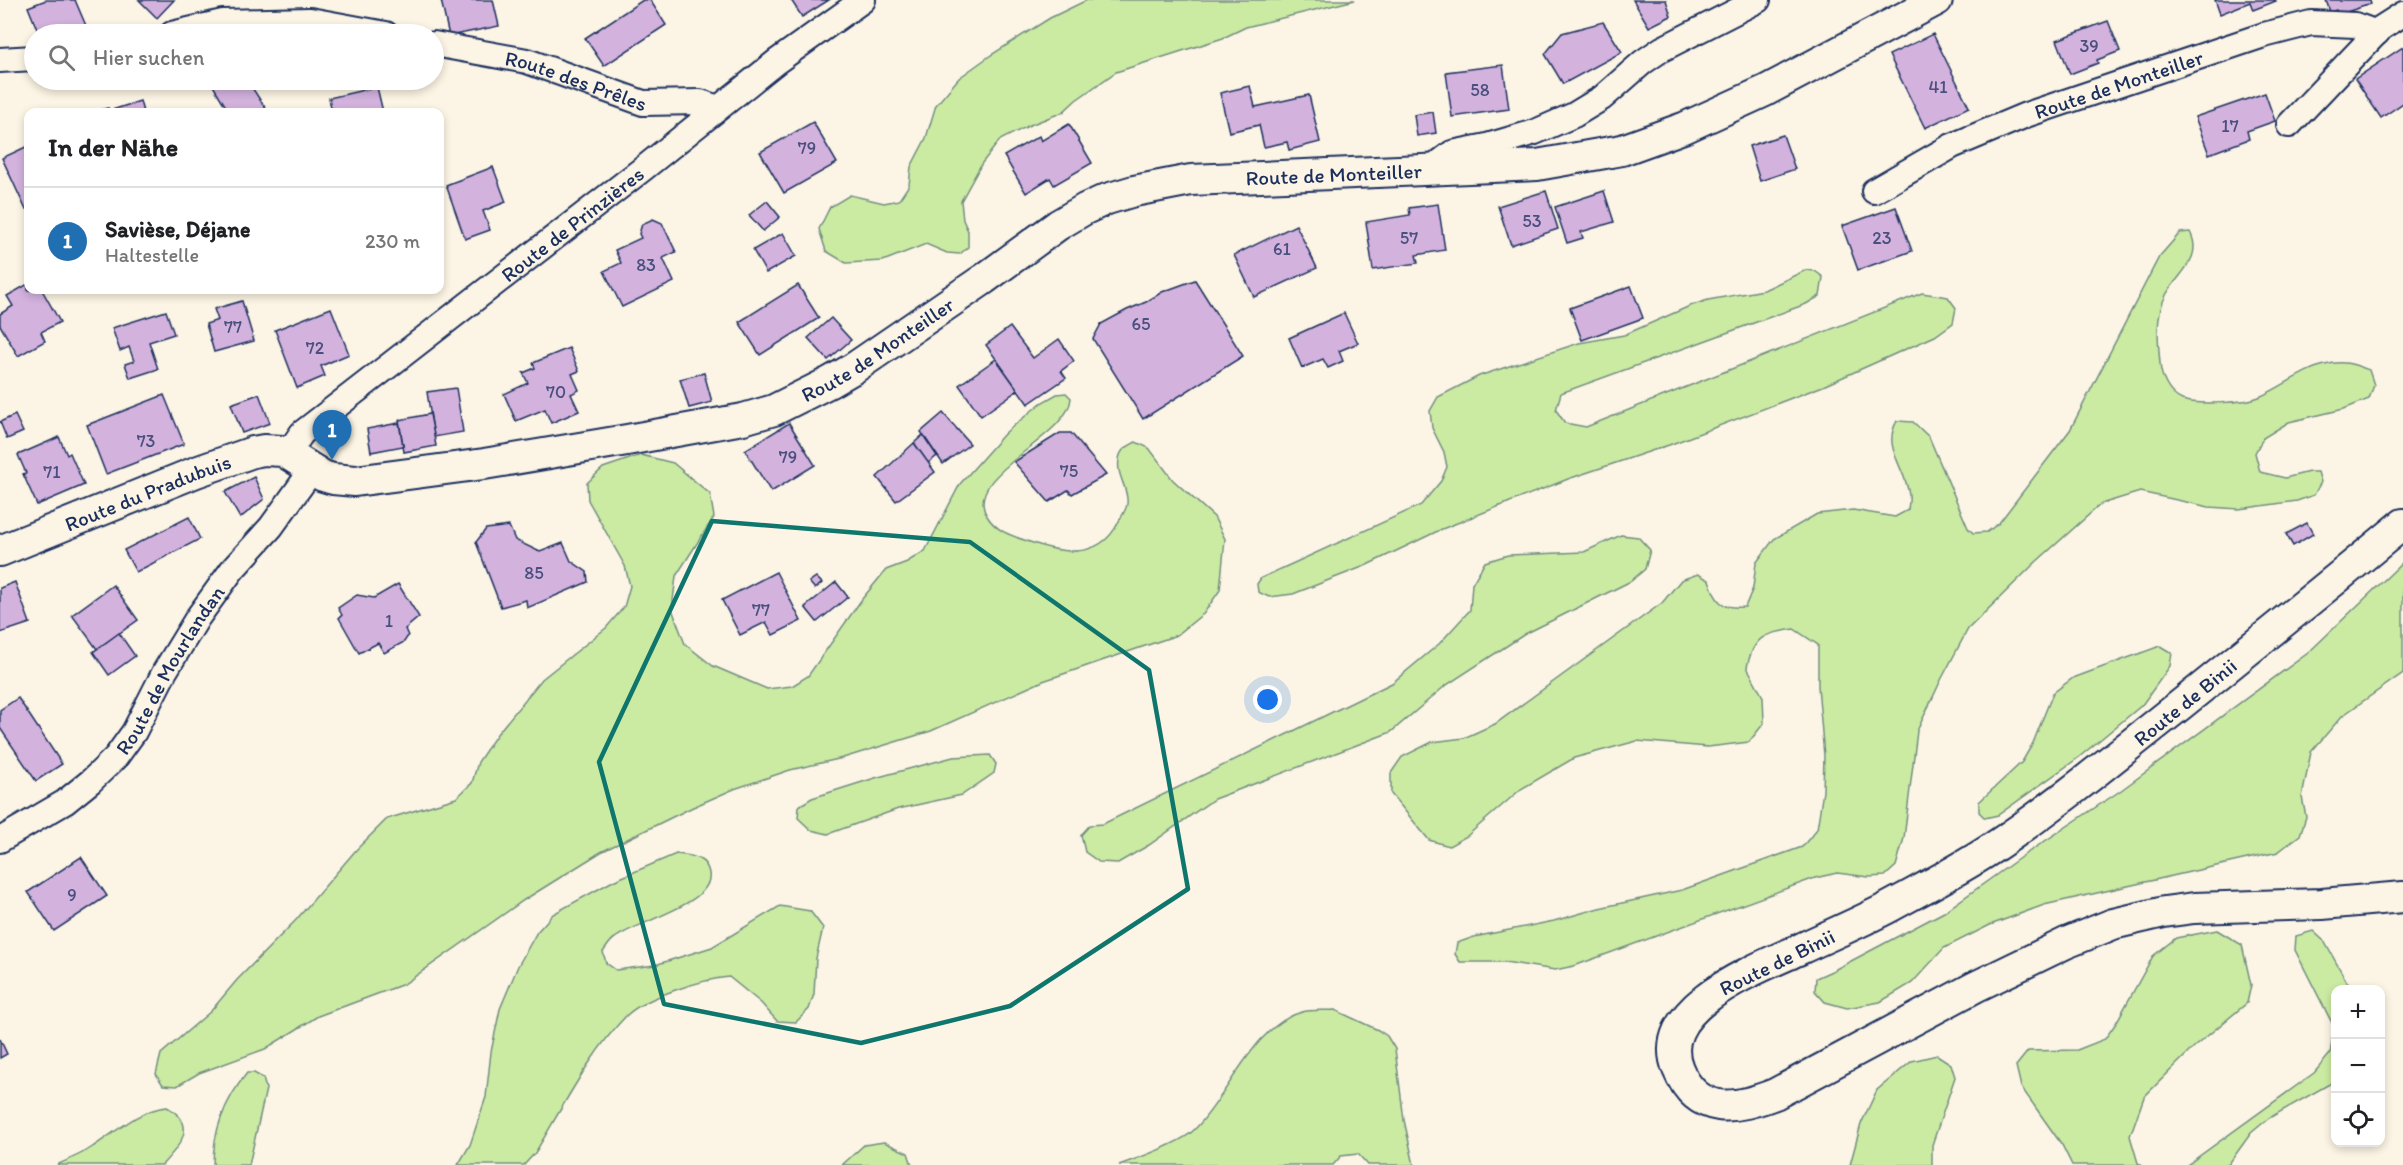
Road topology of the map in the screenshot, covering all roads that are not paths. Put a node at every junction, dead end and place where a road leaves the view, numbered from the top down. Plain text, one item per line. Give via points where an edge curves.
1 (863, 0) edge
2 (1758, 0) edge
3 (1937, 0) edge
4 (2403, 14) edge
5 (211, 24) edge
6 (332, 24) edge
7 (2377, 33) junction
8 (444, 46) edge
9 (24, 59) edge
10 (0, 60) edge
11 (718, 108) junction
12 (2289, 125) dead end
13 (1438, 169) junction
14 (1874, 191) dead end
15 (299, 460) junction
16 (2403, 524) edge
17 (0, 551) edge
18 (0, 840) edge
19 (2403, 897) edge

1 - 11 street, Route de Prinzières
2 - 13 street, Route de Monteiller via 1662,49 1602,98 1574,115 1518,138 1452,153 1440,162
3 - 13 street, Route de Monteiller via 1765,91 1640,145 1559,163
4 - 7 street
5 - 6 street via 310,20
7 - 12 street
7 - 14 street, Route de Monteiller via 2355,25 2311,23 2264,35 2026,115 1952,146
8 - 11 street, Route des Prêles via 527,61 643,102 700,102
9 - 10 street
11 - 15 street, Route de Prinzières via 302,433
13 - 15 street, Route de Monteiller via 1191,180 1107,199 1058,225 854,368 791,402 751,417 369,480 333,479
15 - 17 street, Route du Pradubuis via 264,450 242,455
15 - 18 street, Route de Mourlandan via 271,527 198,616 116,757 65,802
16 - 19 street, Route de Binii via 2095,774 1989,850 1883,910 1720,988 1694,1010 1677,1035 1676,1065 1683,1080 1702,1099 1730,1107 1749,1104 1775,1094 1975,987 2113,924 2194,908

